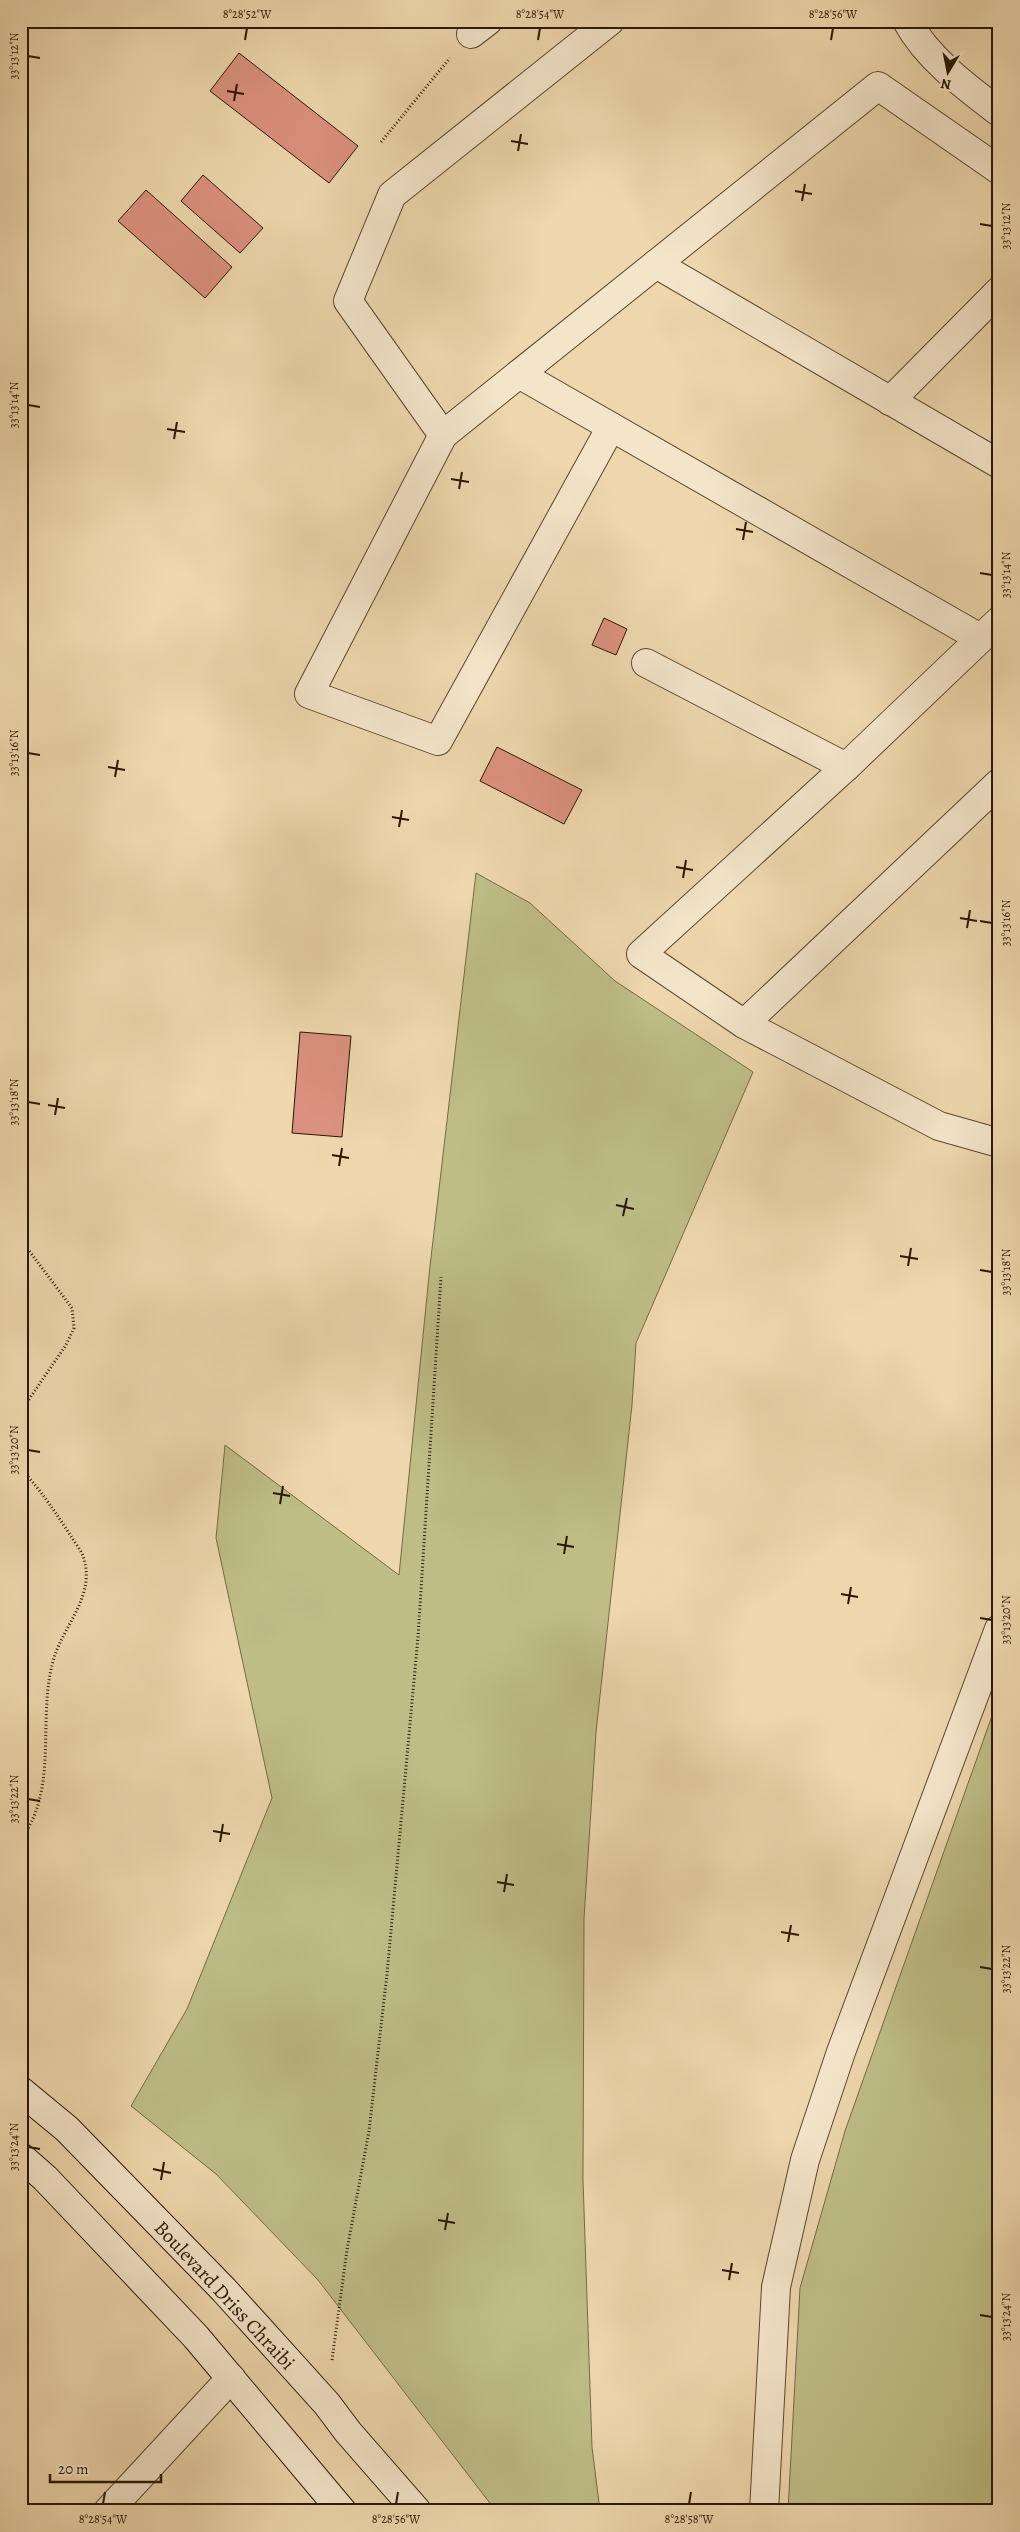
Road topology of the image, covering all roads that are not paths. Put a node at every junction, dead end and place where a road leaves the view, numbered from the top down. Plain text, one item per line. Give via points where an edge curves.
1 (610, 21) edge
2 (908, 21) edge
3 (999, 112) edge
4 (999, 170) edge
5 (656, 264) junction
6 (999, 291) edge
7 (519, 374) junction
8 (890, 401) junction
9 (611, 427) junction
10 (443, 435) junction
11 (999, 464) edge
12 (990, 629) edge
13 (646, 663) dead end
14 (846, 767) junction
15 (999, 783) edge
16 (744, 1024) junction
17 (999, 1144) edge
18 (999, 1629) edge
19 (21, 2091) edge
20 (21, 2157) edge
21 (231, 2378) junction
22 (108, 2511) edge
23 (342, 2511) edge
24 (417, 2511) edge
25 (764, 2511) edge

1 - 10 street via 392,195 348,301
2 - 3 street via 916,38 966,86
4 - 5 street via 878,86
5 - 7 street
5 - 8 street
6 - 8 street
7 - 9 street
7 - 10 street
8 - 11 street
9 - 10 street via 438,741 309,694
9 - 12 street
12 - 14 street
13 - 14 street
14 - 16 street via 641,954
15 - 16 street
16 - 17 street via 939,1126
18 - 25 street via 841,2052 805,2160 776,2287
19 - 24 street, Boulevard Driss Chraibi via 67,2129 224,2290 327,2404
20 - 21 street via 45,2178
21 - 22 street
21 - 23 street

